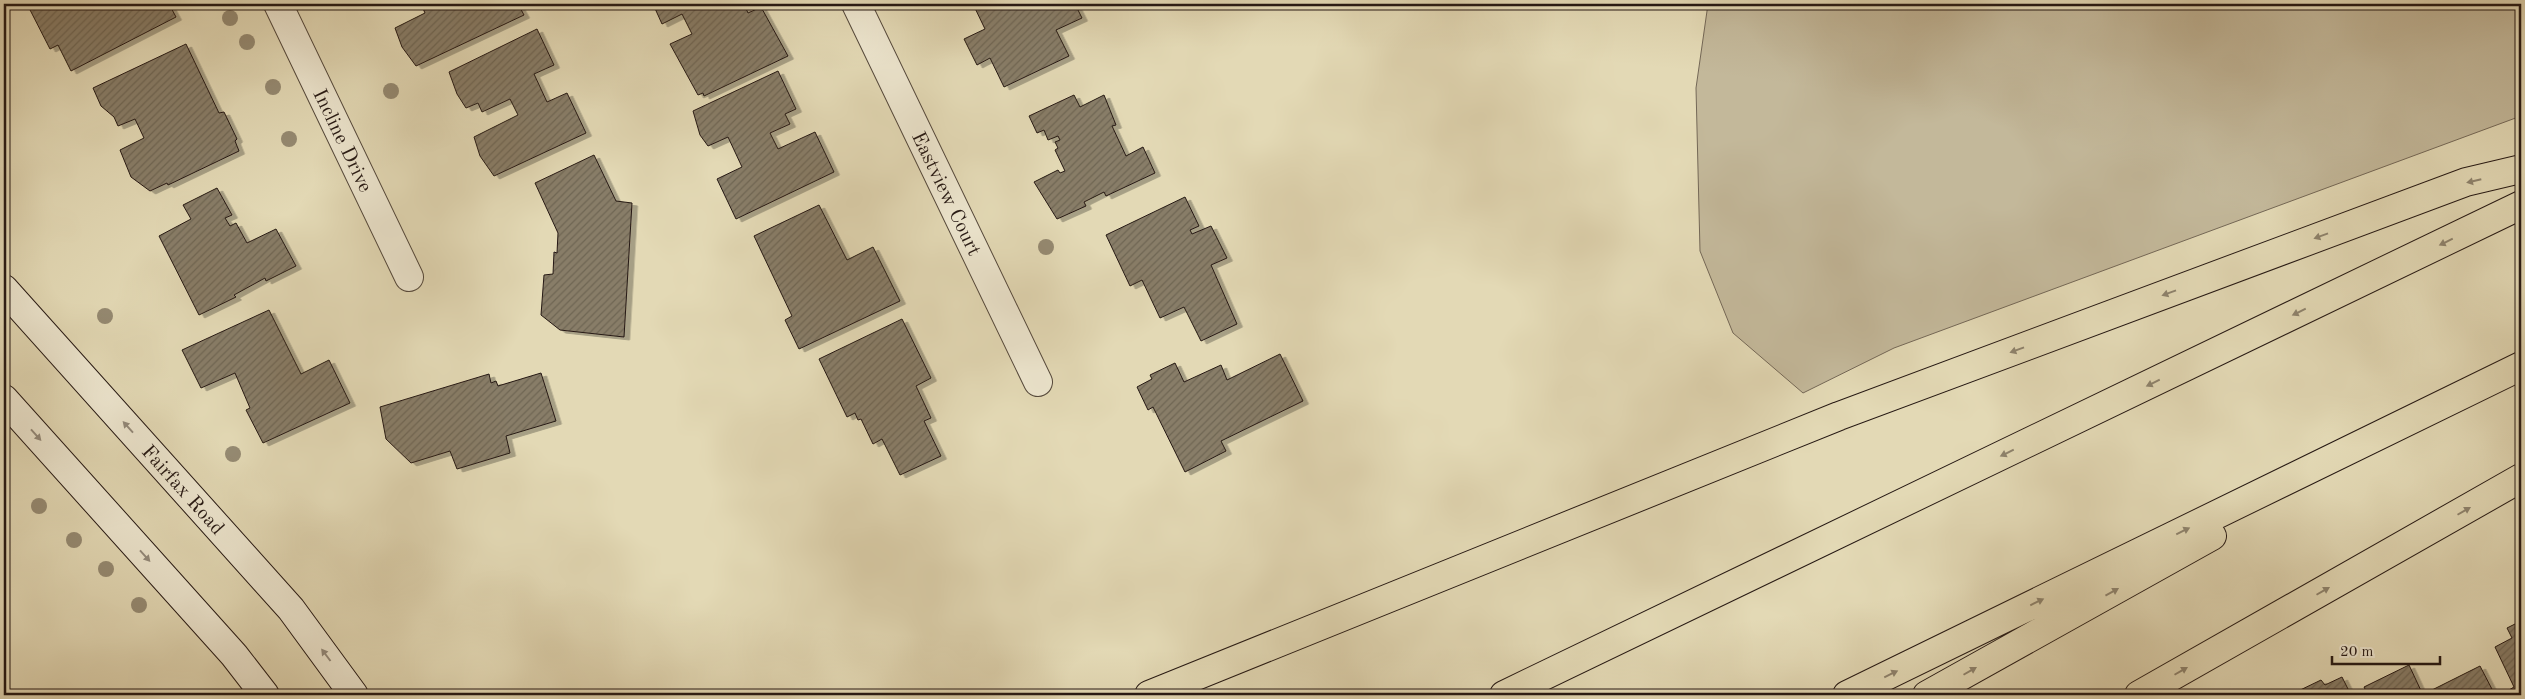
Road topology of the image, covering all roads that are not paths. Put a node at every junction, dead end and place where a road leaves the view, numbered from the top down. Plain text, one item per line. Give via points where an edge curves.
1 (278, 4) edge
2 (856, 4) edge
3 (2521, 170) edge
4 (2521, 205) edge
5 (409, 277) dead end
6 (4, 289) edge
7 (2516, 369) edge
8 (1038, 382) dead end
9 (4, 398) edge
10 (2521, 478) edge
11 (265, 695) edge
12 (354, 695) edge
13 (1149, 695) edge
14 (1504, 695) edge
15 (1848, 695) edge
16 (1928, 695) edge
17 (2139, 695) edge

1 - 5 main road, Incline Drive
2 - 8 main road, Eastview Court
3 -> 13 highway via 2466,182 1839,416
4 -> 14 highway
12 -> 6 main road, Fairfax Road via 291,609
15 -> 7 highway
16 -> 7 highway
9 -> 11 main road via 234,655
17 -> 10 highway

